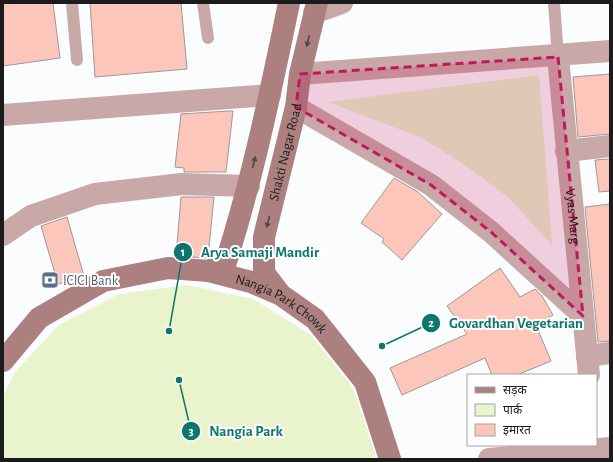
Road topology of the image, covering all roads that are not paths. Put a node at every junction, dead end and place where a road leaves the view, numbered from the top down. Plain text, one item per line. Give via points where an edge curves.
1 (72, 3) edge
2 (203, 3) edge
3 (289, 3) edge
4 (342, 3) edge
5 (554, 3) edge
6 (315, 8) edge
7 (208, 38) dead end
8 (610, 52) edge
9 (558, 57) junction
10 (77, 60) dead end
11 (300, 74) junction
12 (270, 95) junction
13 (296, 107) junction
14 (3, 115) edge
15 (610, 146) edge
16 (566, 151) junction
17 (248, 186) junction
18 (3, 235) edge
19 (209, 270) junction
20 (280, 295) junction
21 (583, 316) junction
22 (610, 354) edge
23 (3, 361) edge
24 (588, 365) edge
25 (600, 450) edge
26 (390, 459) edge
27 (489, 459) edge

1 - 10 lane
2 - 7 lane
3 - 12 street, Shakti Nagar Road
4 - 6 street
5 - 9 lane
6 -> 11 street, Shakti Nagar Road
8 - 9 street
9 - 11 street
9 - 16 street, Vyas Marg
11 - 13 street, Shakti Nagar Road
12 - 14 street
17 -> 12 street, Shakti Nagar Road
13 -> 20 street, Shakti Nagar Road via 264,237 264,273
13 - 21 street via 431,185 491,232
15 - 16 street
16 - 21 street, Vyas Marg
17 - 18 street via 182,184 95,194 31,216
17 - 19 street, Shakti Nagar Road via 226,262
19 - 20 street, Nangia Park Chowk via 251,282
19 - 23 street, Nangia Park Chowk via 168,268 103,281 39,318
20 - 26 street, Nangia Park Chowk via 315,319 365,382
21 - 24 street, Vyas Marg
22 - 24 street
25 - 27 street

